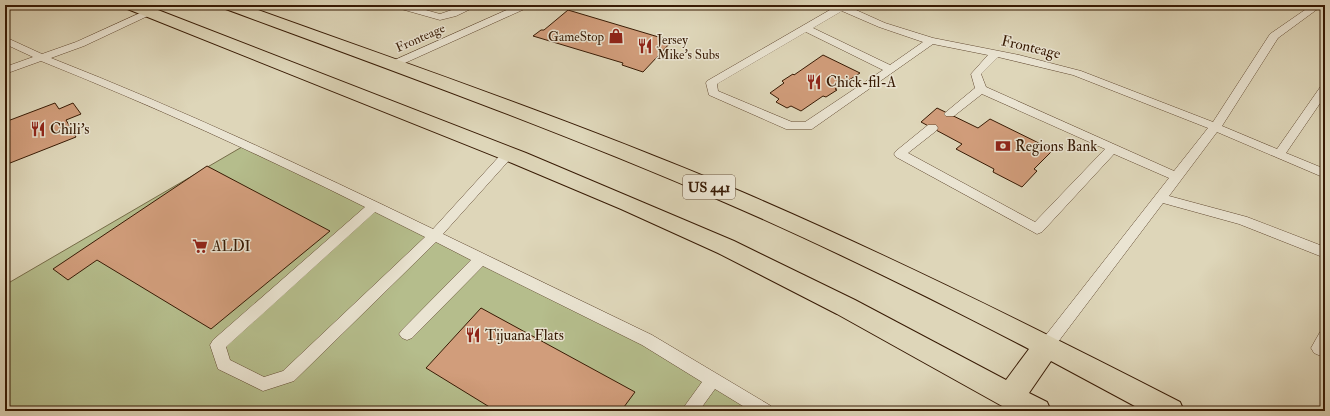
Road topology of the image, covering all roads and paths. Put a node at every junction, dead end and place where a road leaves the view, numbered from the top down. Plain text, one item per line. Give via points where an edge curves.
1 (229, 5) edge
2 (397, 5) edge
3 (474, 5) edge
4 (526, 5) edge
5 (1318, 5) edge
6 (840, 6) edge
7 (140, 9) edge
8 (805, 28) junction
9 (5, 40) edge
10 (931, 41) junction
11 (995, 54) junction
12 (42, 58) junction
13 (392, 65) junction
14 (890, 69) junction
15 (5, 71) edge
16 (1325, 88) edge
17 (981, 89) junction
18 (950, 114) dead end
19 (1215, 127) junction
20 (932, 128) dead end
21 (1112, 149) junction
22 (508, 154) junction
23 (1279, 154) junction
24 (1325, 174) edge
25 (1177, 177) junction
26 (1161, 198) junction
27 (374, 206) junction
28 (434, 236) junction
29 (1325, 254) edge
30 (481, 259) junction
31 (407, 334) dead end
32 (1325, 336) edge
33 (1047, 345) junction
34 (1325, 351) edge
35 (713, 380) junction
36 (1026, 406) edge
37 (689, 411) edge
38 (765, 411) edge
39 (1170, 411) edge

1 - 13 main road, US 441
2 - 3 lane via 440,17
4 - 13 lane, Fronteage
5 - 19 lane via 1274,36
6 - 8 lane
6 - 10 lane, Fronteage via 882,25
7 - 12 lane via 80,44
7 - 22 main road
8 - 14 lane
8 - 14 lane via 711,83 713,93 790,126 808,126
9 - 12 lane
10 - 11 lane, Fronteage
10 - 14 lane
11 - 17 lane via 976,74
11 - 19 lane, Fronteage via 1077,73
12 - 15 lane
12 - 27 lane via 126,91
13 - 33 main road, US 441 via 560,127 690,179 882,264
16 - 23 lane
17 - 18 lane
17 - 21 lane
19 - 23 lane, Fronteage
19 - 25 lane
20 - 21 lane via 900,154 1037,229
21 - 25 lane
22 - 28 lane
22 - 36 main road via 726,247 846,308
23 - 24 lane, Fronteage
25 - 26 lane
26 - 29 lane via 1242,220
26 - 33 lane
27 - 28 lane
27 - 28 lane via 218,345 224,364 263,384 288,376
28 - 30 lane
30 - 31 lane
30 - 35 lane via 647,340
32 - 34 lane via 1319,348
33 - 36 main road
33 - 39 main road, US 441
35 - 37 lane
35 - 38 lane

